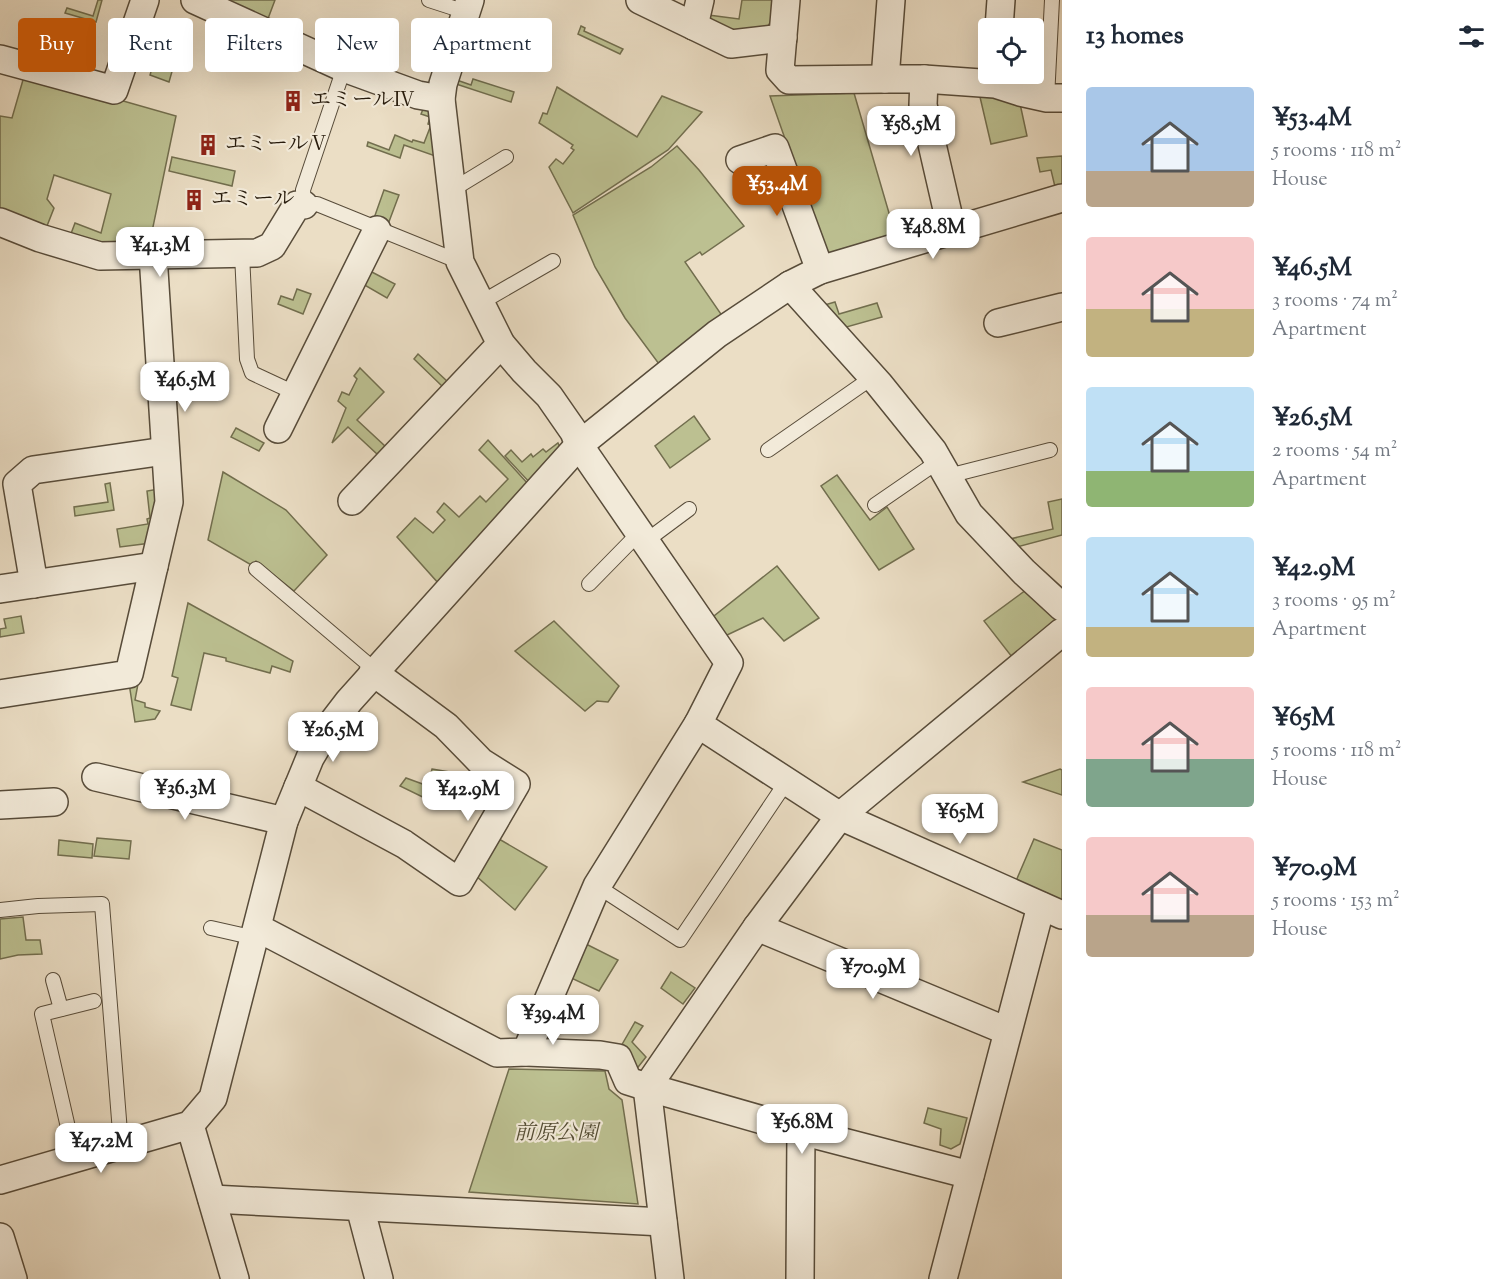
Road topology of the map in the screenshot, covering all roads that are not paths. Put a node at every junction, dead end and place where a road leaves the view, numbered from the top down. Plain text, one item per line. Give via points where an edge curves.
1 (145, 0) edge
2 (195, 0) edge
3 (429, 0) edge
4 (700, 0) edge
5 (786, 0) edge
6 (891, 0) edge
7 (1001, 0) edge
8 (1052, 0) edge
9 (645, 1) edge
10 (468, 6) edge
11 (1000, 18) edge
12 (694, 26) junction
13 (783, 38) junction
14 (315, 55) edge
15 (0, 59) edge
16 (343, 72) edge
17 (355, 72) edge
18 (885, 79) junction
19 (924, 79) junction
20 (978, 79) edge
21 (1011, 84) edge
22 (1055, 98) edge
23 (441, 99) junction
24 (506, 157) dead end
25 (740, 160) dead end
26 (452, 190) junction
27 (1062, 198) edge
28 (304, 205) junction
29 (0, 222) edge
30 (377, 230) junction
31 (951, 231) junction
32 (242, 254) junction
33 (153, 255) junction
34 (553, 261) dead end
35 (460, 262) junction
36 (819, 270) junction
37 (790, 285) junction
38 (482, 302) junction
39 (1062, 307) edge
40 (998, 323) dead end
41 (501, 344) junction
42 (873, 377) junction
43 (295, 393) junction
44 (278, 429) dead end
45 (579, 445) junction
46 (768, 450) dead end
47 (1050, 450) dead end
48 (165, 452) junction
49 (944, 468) junction
50 (352, 501) dead end
51 (875, 505) dead end
52 (689, 509) dead end
53 (642, 537) junction
54 (154, 566) junction
55 (256, 568) dead end
56 (34, 584) junction
57 (589, 584) dead end
58 (0, 589) edge
59 (1062, 607) edge
60 (1062, 632) edge
61 (374, 671) junction
62 (0, 694) edge
63 (698, 724) junction
64 (96, 777) dead end
65 (787, 781) junction
66 (298, 787) junction
67 (54, 802) dead end
68 (0, 805) edge
69 (840, 816) junction
70 (284, 821) junction
71 (597, 886) junction
72 (0, 910) edge
73 (1052, 910) edge
74 (757, 927) junction
75 (211, 928) dead end
76 (257, 933) junction
77 (53, 980) dead end
78 (93, 1001) dead end
79 (61, 1009) junction
80 (1007, 1031) junction
81 (526, 1052) junction
82 (647, 1088) junction
83 (190, 1125) junction
84 (801, 1131) junction
85 (121, 1145) junction
86 (75, 1158) junction
87 (970, 1176) junction
88 (0, 1180) edge
89 (212, 1199) junction
90 (360, 1207) junction
91 (663, 1222) junction
92 (0, 1238) edge
93 (14, 1279) edge
94 (235, 1279) edge
95 (379, 1279) edge
96 (670, 1279) edge
97 (800, 1279) edge
98 (943, 1279) edge

1 - 15 street via 114,90
2 - 14 street
3 - 10 lane
4 - 12 street
5 - 13 street
6 - 18 street
7 - 11 street
8 - 22 lane
9 - 12 street
10 - 23 street
12 - 13 street via 731,44
13 - 18 street via 780,70 789,80
16 - 28 lane via 303,190
17 - 23 street via 418,95
18 - 19 street
19 - 20 street
19 - 31 street via 922,105
21 - 22 street
23 - 26 street
24 - 26 lane
25 - 36 street via 775,148
26 - 35 street
27 - 31 street
28 - 30 lane via 316,204
28 - 32 street via 297,205 272,246
29 - 33 street via 100,255
30 - 35 lane
30 - 43 street
31 - 36 street
32 - 33 street
32 - 43 lane via 247,359 252,373
33 - 48 street
34 - 38 lane
35 - 38 street
36 - 37 street
37 - 42 street
37 - 45 street via 717,334
38 - 41 street
39 - 40 street
41 - 45 street via 549,396
41 - 50 street
42 - 46 lane
42 - 49 street
43 - 44 street
45 - 53 street
45 - 61 street
47 - 49 lane
48 - 54 street via 169,502
48 - 56 street via 33,470 17,484
49 - 51 lane
49 - 59 street via 969,514
52 - 53 lane
53 - 57 lane
53 - 63 street via 729,663
54 - 56 street
54 - 62 street via 129,674
55 - 61 lane
56 - 58 street
60 - 69 street
61 - 66 street via 326,731
61 - 66 street via 446,726 481,762 516,784 459,882 404,844
63 - 65 street
63 - 71 street
64 - 70 street
65 - 69 street
65 - 71 lane via 680,940
66 - 70 street
67 - 68 street
69 - 73 street
69 - 74 street
70 - 76 street
71 - 81 street
72 - 85 lane via 102,904
73 - 80 street
74 - 80 street
74 - 82 street
75 - 76 lane
76 - 81 street via 497,1053
76 - 83 street via 213,1098
77 - 79 lane
78 - 79 lane
79 - 86 lane via 42,1014
80 - 87 street
81 - 82 street via 618,1058 628,1081
82 - 84 street
82 - 91 street
83 - 85 street
83 - 89 street
84 - 87 street
84 - 97 street
85 - 86 street
86 - 88 street
87 - 98 street
89 - 90 street
89 - 94 street
90 - 91 street
90 - 95 street
91 - 96 street
92 - 93 street

